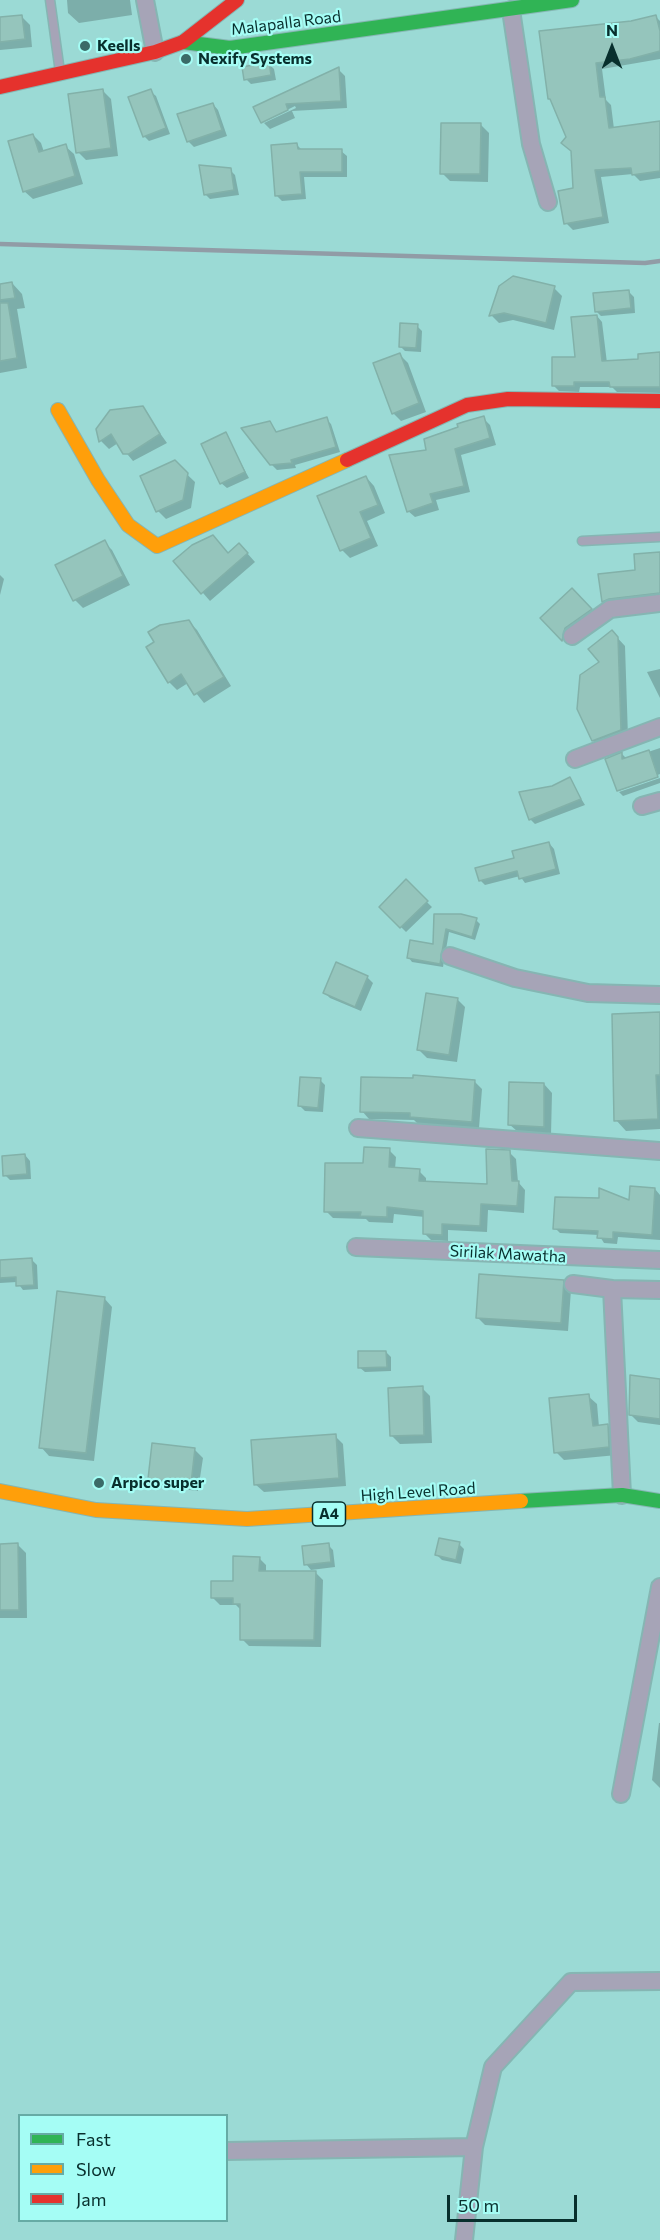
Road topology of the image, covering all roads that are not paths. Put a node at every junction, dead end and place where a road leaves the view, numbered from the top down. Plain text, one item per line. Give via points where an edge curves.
1 (50, 0) edge
2 (145, 0) edge
3 (237, 0) edge
4 (572, 0) edge
5 (511, 10) junction
6 (183, 42) junction
7 (155, 52) junction
8 (60, 75) junction
9 (0, 87) edge
10 (548, 202) dead end
11 (660, 401) edge
12 (58, 410) dead end
13 (660, 537) edge
14 (582, 541) dead end
15 (660, 603) edge
16 (572, 636) dead end
17 (660, 727) edge
18 (575, 759) dead end
19 (660, 801) edge
20 (642, 806) dead end
21 (450, 956) dead end
22 (660, 995) edge
23 (358, 1128) dead end
24 (660, 1151) edge
25 (356, 1247) dead end
26 (660, 1260) edge
27 (573, 1284) dead end
28 (612, 1289) junction
29 (660, 1290) edge
30 (0, 1491) edge
31 (622, 1495) junction
32 (660, 1501) edge
33 (0, 1505) edge
34 (660, 1510) edge
35 (247, 1526) junction
36 (660, 1587) edge
37 (621, 1794) dead end
38 (660, 1981) edge
39 (474, 2147) junction
40 (228, 2151) edge
41 (464, 2240) edge

1 - 8 lane
2 - 7 street
3 - 6 main road
4 - 5 main road, Malapalla Road
5 - 6 main road, Malapalla Road via 230,48
5 - 10 street via 531,144
6 - 7 main road
7 - 8 main road
8 - 9 main road
11 - 12 main road via 508,399 467,405 157,546 128,525
13 - 14 lane
15 - 16 street via 610,609
17 - 18 street
19 - 20 street
21 - 22 street via 525,981 588,993
23 - 24 street
25 - 26 street, Sirilak Mawatha
27 - 28 street
28 - 29 street
28 - 31 street
30 - 35 main road, High Level Road / A4 via 96,1510
31 - 32 main road, High Level Road / A4
31 - 35 main road, High Level Road / A4
33 - 35 main road, High Level Road / A4 via 94,1522
34 - 35 main road, High Level Road / A4 via 605,1505
36 - 37 street
38 - 39 street via 571,1982 492,2067
39 - 40 street
39 - 41 street

